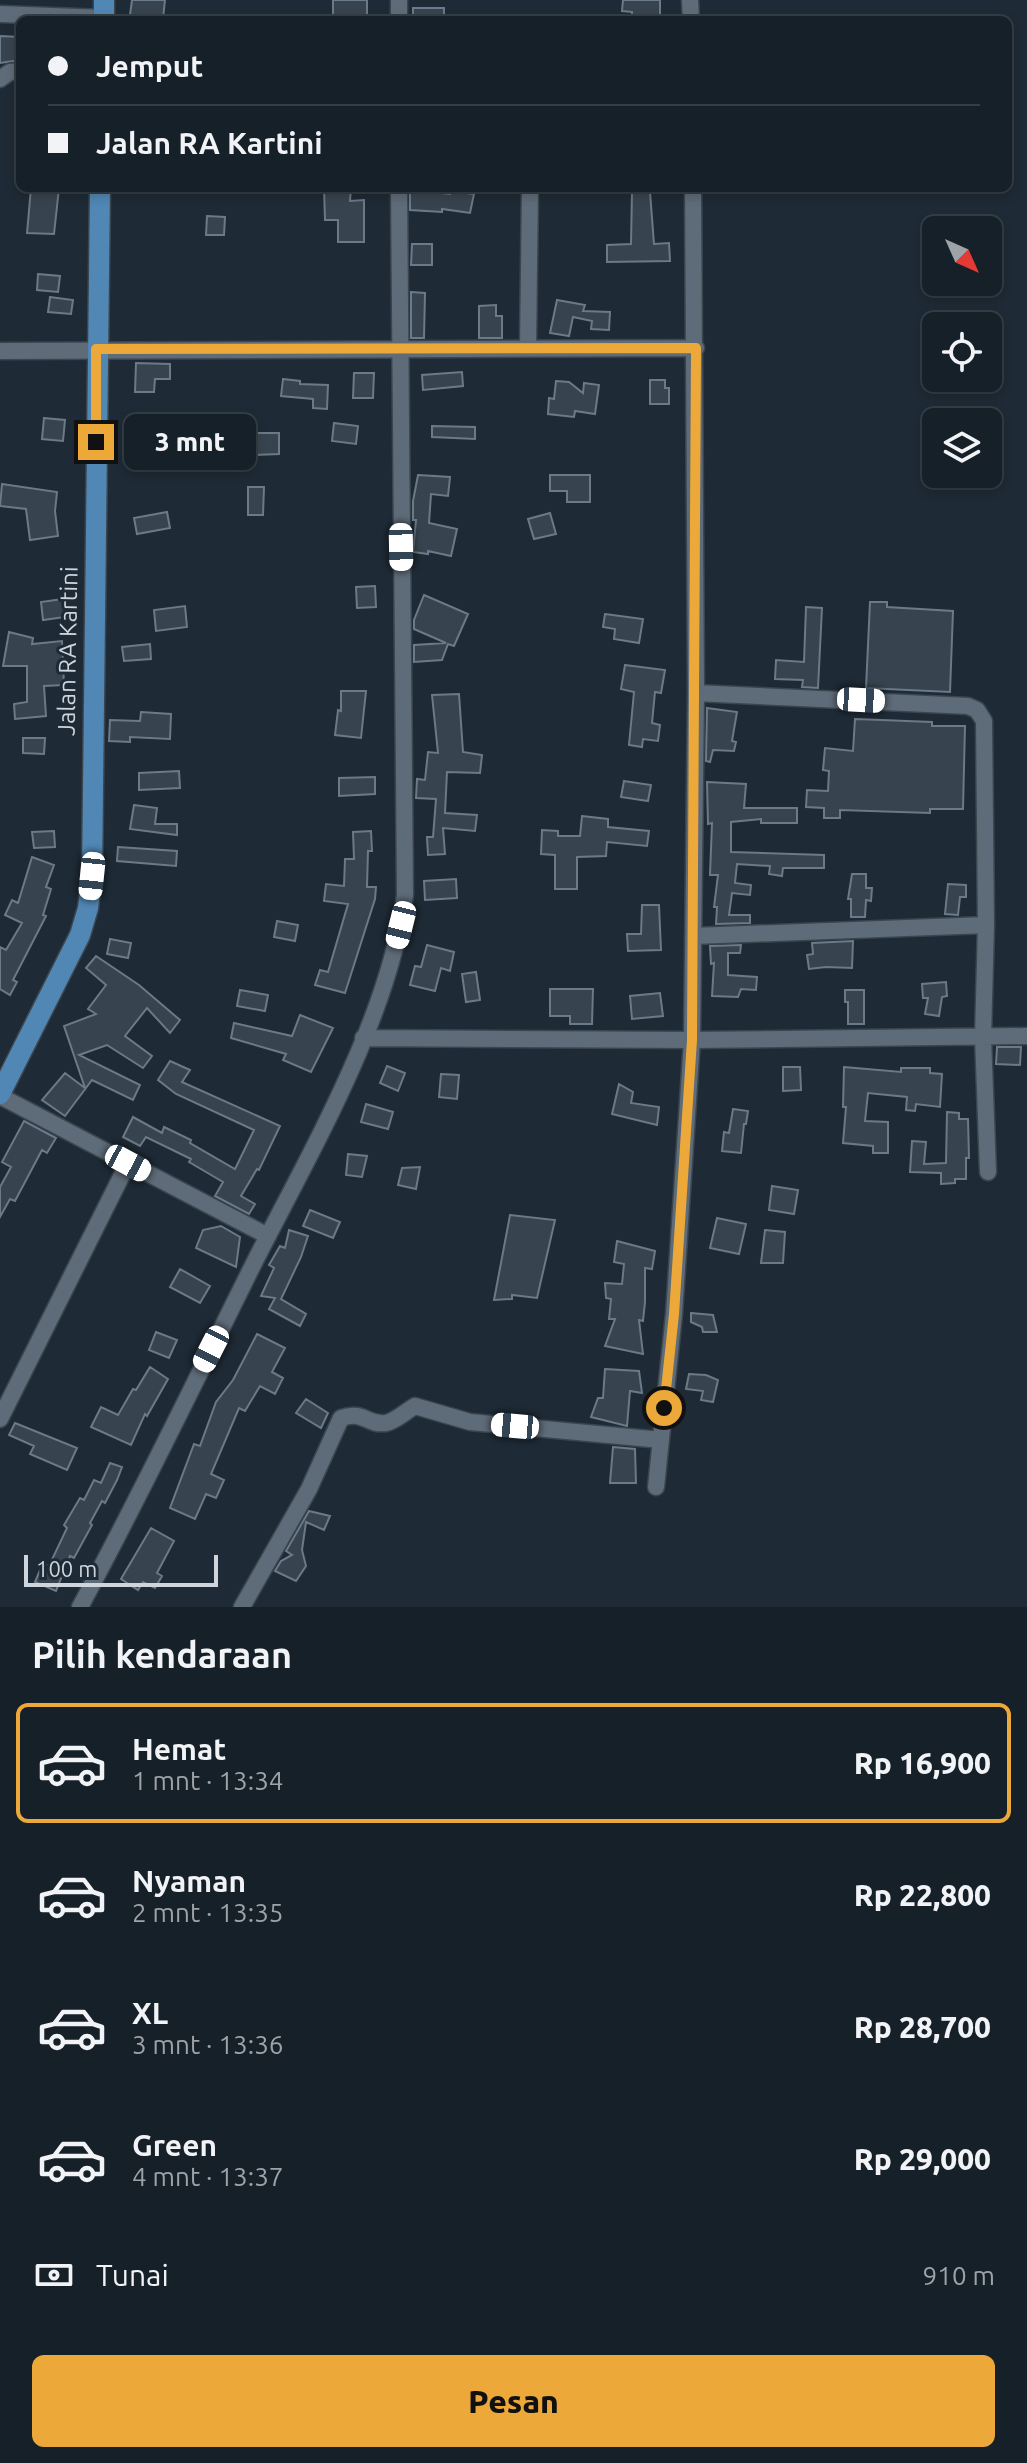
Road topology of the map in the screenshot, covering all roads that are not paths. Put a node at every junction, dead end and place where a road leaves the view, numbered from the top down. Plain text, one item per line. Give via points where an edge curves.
1 (104, 13) edge
2 (0, 14) edge
3 (100, 192) edge
4 (399, 192) edge
5 (530, 192) edge
6 (693, 192) edge
7 (400, 348) junction
8 (528, 348) junction
9 (696, 348) junction
10 (96, 349) junction
11 (0, 351) edge
12 (696, 693) junction
13 (986, 925) junction
14 (694, 936) junction
15 (1027, 1036) edge
16 (983, 1037) junction
17 (363, 1038) junction
18 (692, 1040) junction
19 (0, 1095) edge
20 (128, 1163) junction
21 (988, 1172) dead end
22 (268, 1236) junction
23 (0, 1419) edge
24 (661, 1440) junction
25 (656, 1487) dead end
26 (80, 1607) edge
27 (242, 1607) edge

1 - 2 street
3 - 10 main road, Jalan RA Kartini
4 - 7 street
5 - 8 street
6 - 9 street
7 - 8 street
7 - 10 street
7 - 17 street via 405,895 393,957
8 - 9 street
9 - 12 street
10 - 11 street
10 - 19 main road, Jalan RA Kartini via 88,908 80,935
12 - 13 street via 977,710 984,721
12 - 14 street
13 - 14 street
13 - 16 street
14 - 18 street
15 - 16 street
16 - 18 street
16 - 21 street
17 - 18 street
17 - 22 street
18 - 24 street
19 - 20 street
20 - 22 street
20 - 23 street
22 - 26 street
24 - 25 street
24 - 27 street via 470,1422 415,1406 390,1423 354,1414 341,1418 309,1489

